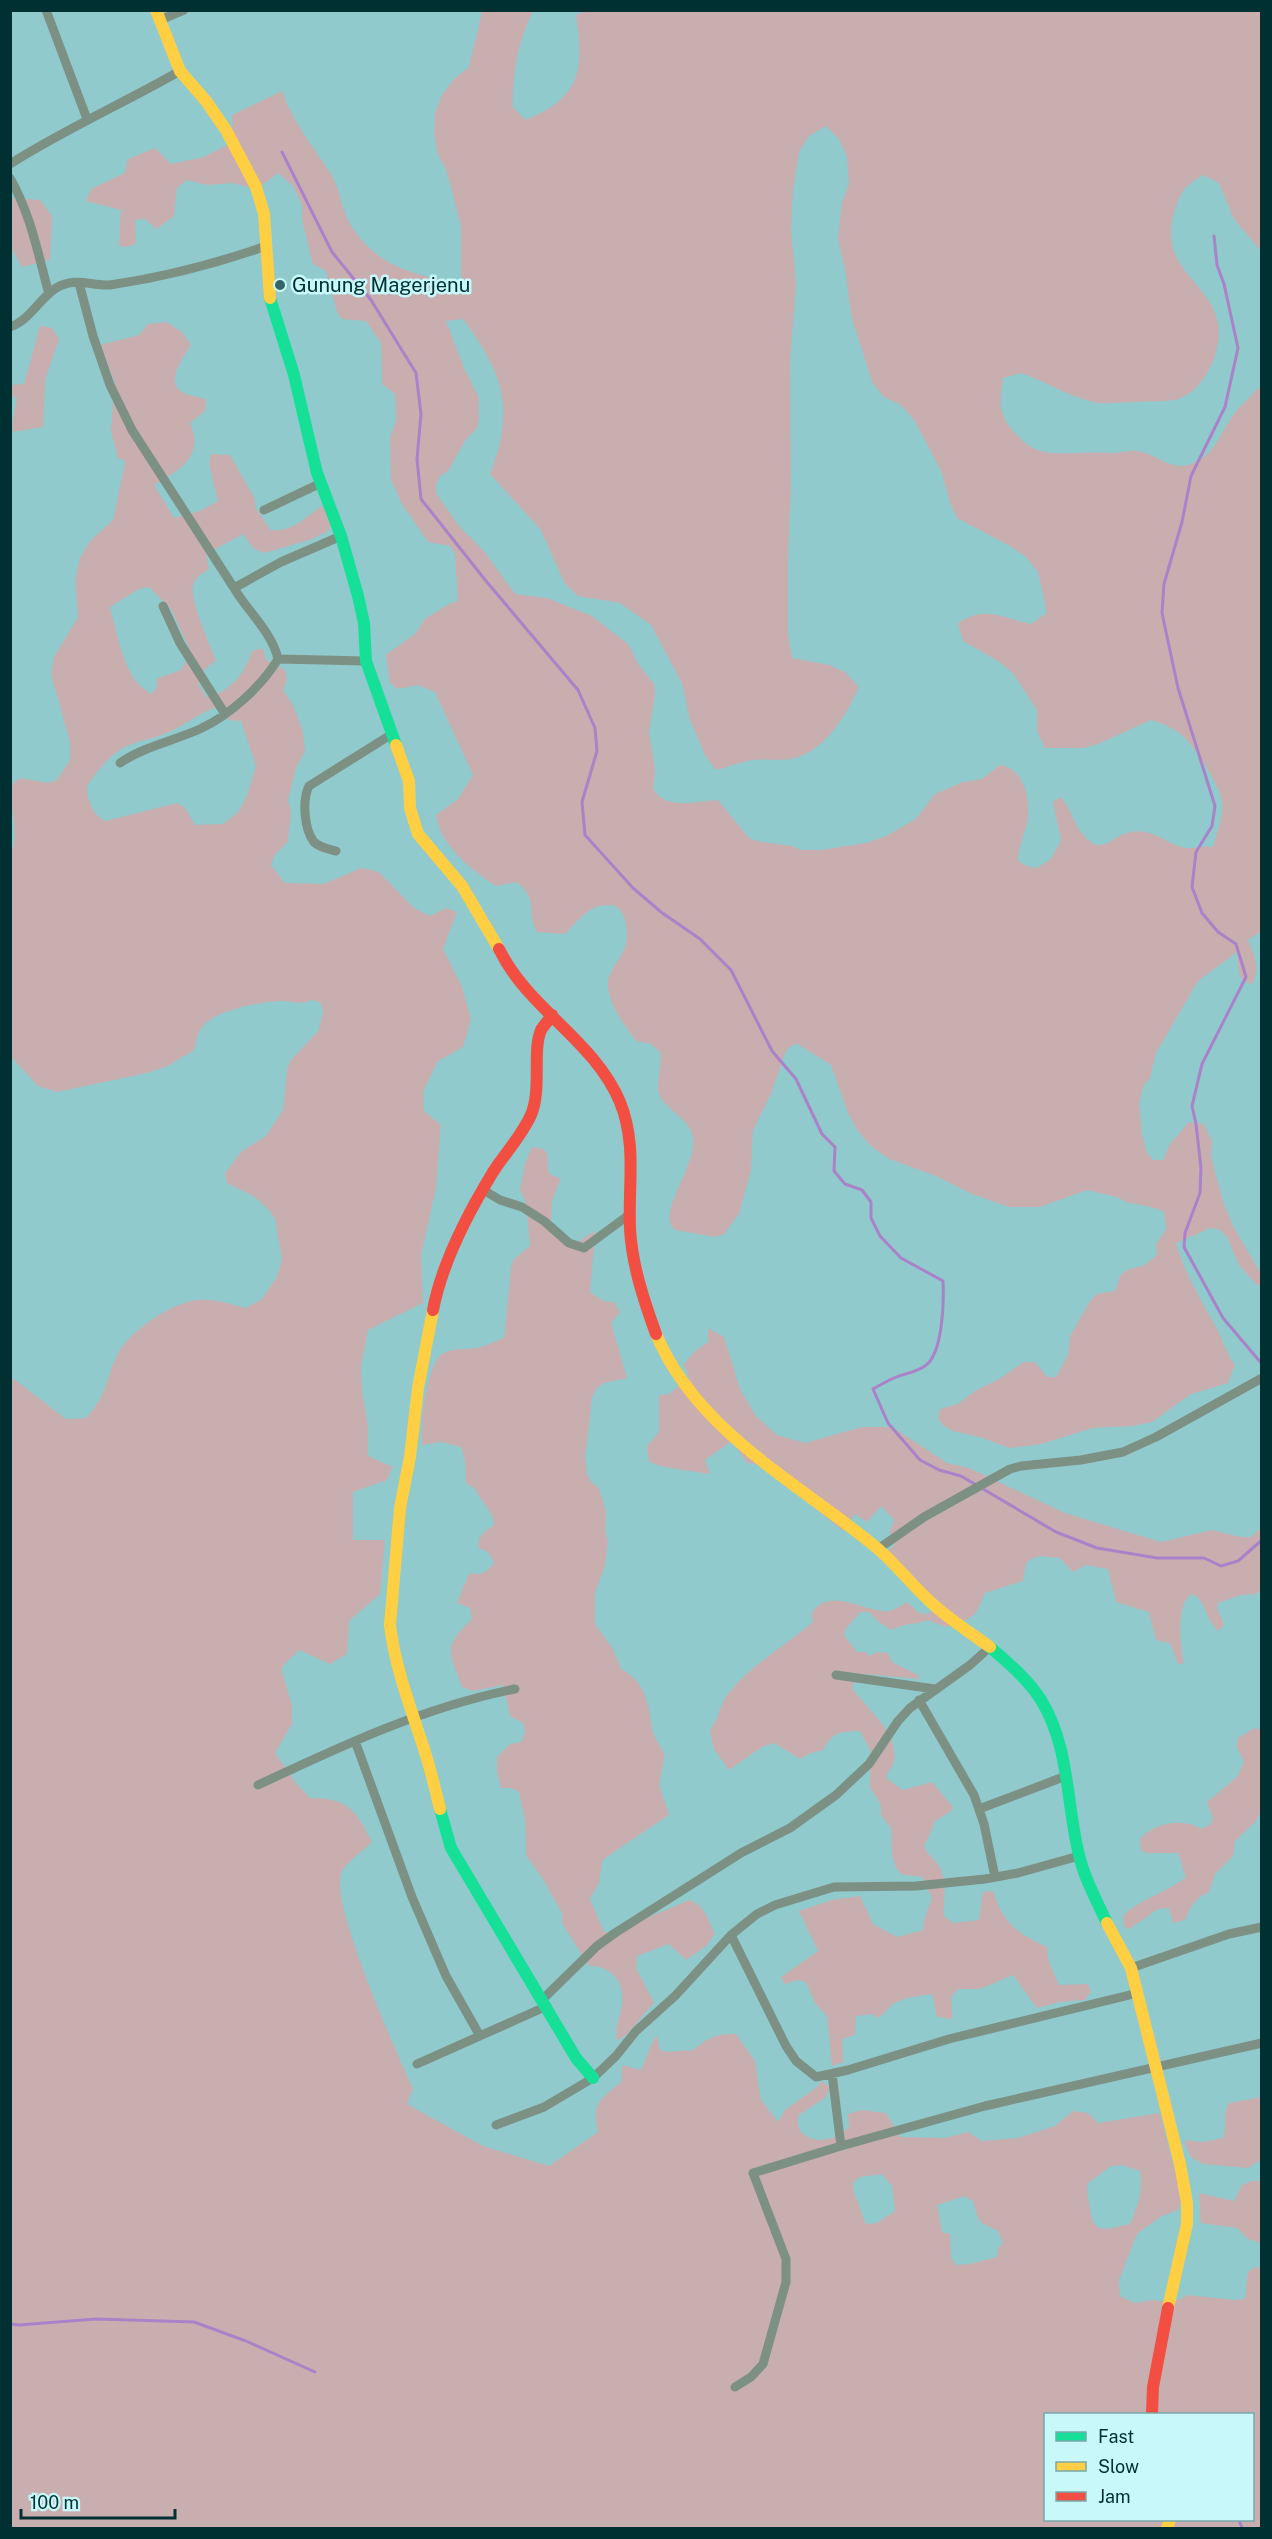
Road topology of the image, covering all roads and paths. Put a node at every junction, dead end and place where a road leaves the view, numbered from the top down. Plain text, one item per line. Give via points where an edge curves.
1 (46, 10) edge
2 (184, 10) edge
3 (158, 16) edge
4 (180, 71) junction
5 (87, 118) junction
6 (10, 164) edge
7 (10, 178) edge
8 (266, 246) junction
9 (79, 283) junction
10 (49, 294) junction
11 (10, 327) edge
12 (321, 483) junction
13 (264, 510) dead end
14 (341, 536) junction
15 (234, 588) junction
16 (163, 606) dead end
17 (278, 659) junction
18 (366, 661) junction
19 (225, 714) junction
20 (392, 734) junction
21 (120, 763) dead end
22 (336, 851) dead end
23 (552, 1015) junction
24 (485, 1191) junction
25 (630, 1214) junction
26 (1262, 1378) edge
27 (878, 1549) junction
28 (990, 1647) junction
29 (836, 1675) dead end
30 (515, 1689) dead end
31 (935, 1689) junction
32 (919, 1700) junction
33 (413, 1717) junction
34 (355, 1741) junction
35 (1066, 1776) junction
36 (258, 1785) dead end
37 (979, 1809) junction
38 (1079, 1856) junction
39 (995, 1877) junction
40 (1262, 1927) edge
41 (731, 1935) junction
42 (1131, 1968) junction
43 (1138, 1993) junction
44 (545, 2003) junction
45 (480, 2036) junction
46 (1262, 2043) edge
47 (417, 2064) dead end
48 (1155, 2069) junction
49 (832, 2074) junction
50 (593, 2078) junction
51 (496, 2125) dead end
52 (841, 2146) junction
53 (735, 2387) dead end
54 (1152, 2413) edge

1 - 5 street
2 - 3 street
3 - 4 main road
4 - 5 street
4 - 8 main road via 206,100 242,157 264,214
5 - 6 street
7 - 10 street via 33,230
8 - 9 street via 156,278 96,286
8 - 12 main road via 270,301 294,375
9 - 10 street via 68,282
9 - 15 street via 110,385 132,430
10 - 11 street via 28,316
12 - 13 street
12 - 14 main road
14 - 15 street
14 - 18 main road via 364,623
15 - 17 street via 265,631
16 - 19 street via 180,644
17 - 18 street
17 - 19 street
18 - 20 main road
19 - 21 street via 201,729 136,752
20 - 22 street via 309,786 304,796 311,836 321,847
20 - 23 main road via 409,781 410,808 418,834 466,892 515,976
23 - 24 main road via 541,1030 536,1100 530,1117 512,1150 494,1170
23 - 25 main road via 605,1074 620,1102 630,1135
24 - 25 street via 522,1207 569,1244 584,1248
24 - 33 main road via 460,1236 436,1295 400,1508 390,1625
25 - 27 main road via 637,1271 647,1309 672,1367 730,1434
26 - 27 street via 1123,1452 1010,1469 924,1517
27 - 28 main road via 935,1606
28 - 31 street
28 - 35 main road via 1022,1675 1041,1699 1063,1754
29 - 31 street
30 - 33 street
31 - 32 street
32 - 37 street
32 - 44 street via 898,1721 869,1764 836,1795 790,1828 741,1853 615,1933 597,1946
33 - 34 street
33 - 44 main road via 451,1848
34 - 36 street
34 - 45 street via 412,1897 446,1976
35 - 37 street
35 - 38 main road
37 - 39 street
38 - 39 street
38 - 42 main road via 1107,1924
39 - 41 street via 916,1886 834,1887 775,1905
40 - 42 street via 1229,1934
41 - 49 street via 796,2061 816,2077
41 - 50 street
42 - 43 main road
43 - 48 main road
43 - 49 street via 948,2039
44 - 45 street
44 - 50 main road via 576,2058
45 - 47 street
46 - 48 street
48 - 52 street via 985,2106
48 - 54 main road via 1180,2164 1187,2224 1170,2295
49 - 52 street
50 - 51 street via 544,2107
52 - 53 street via 753,2173 788,2270 763,2364

